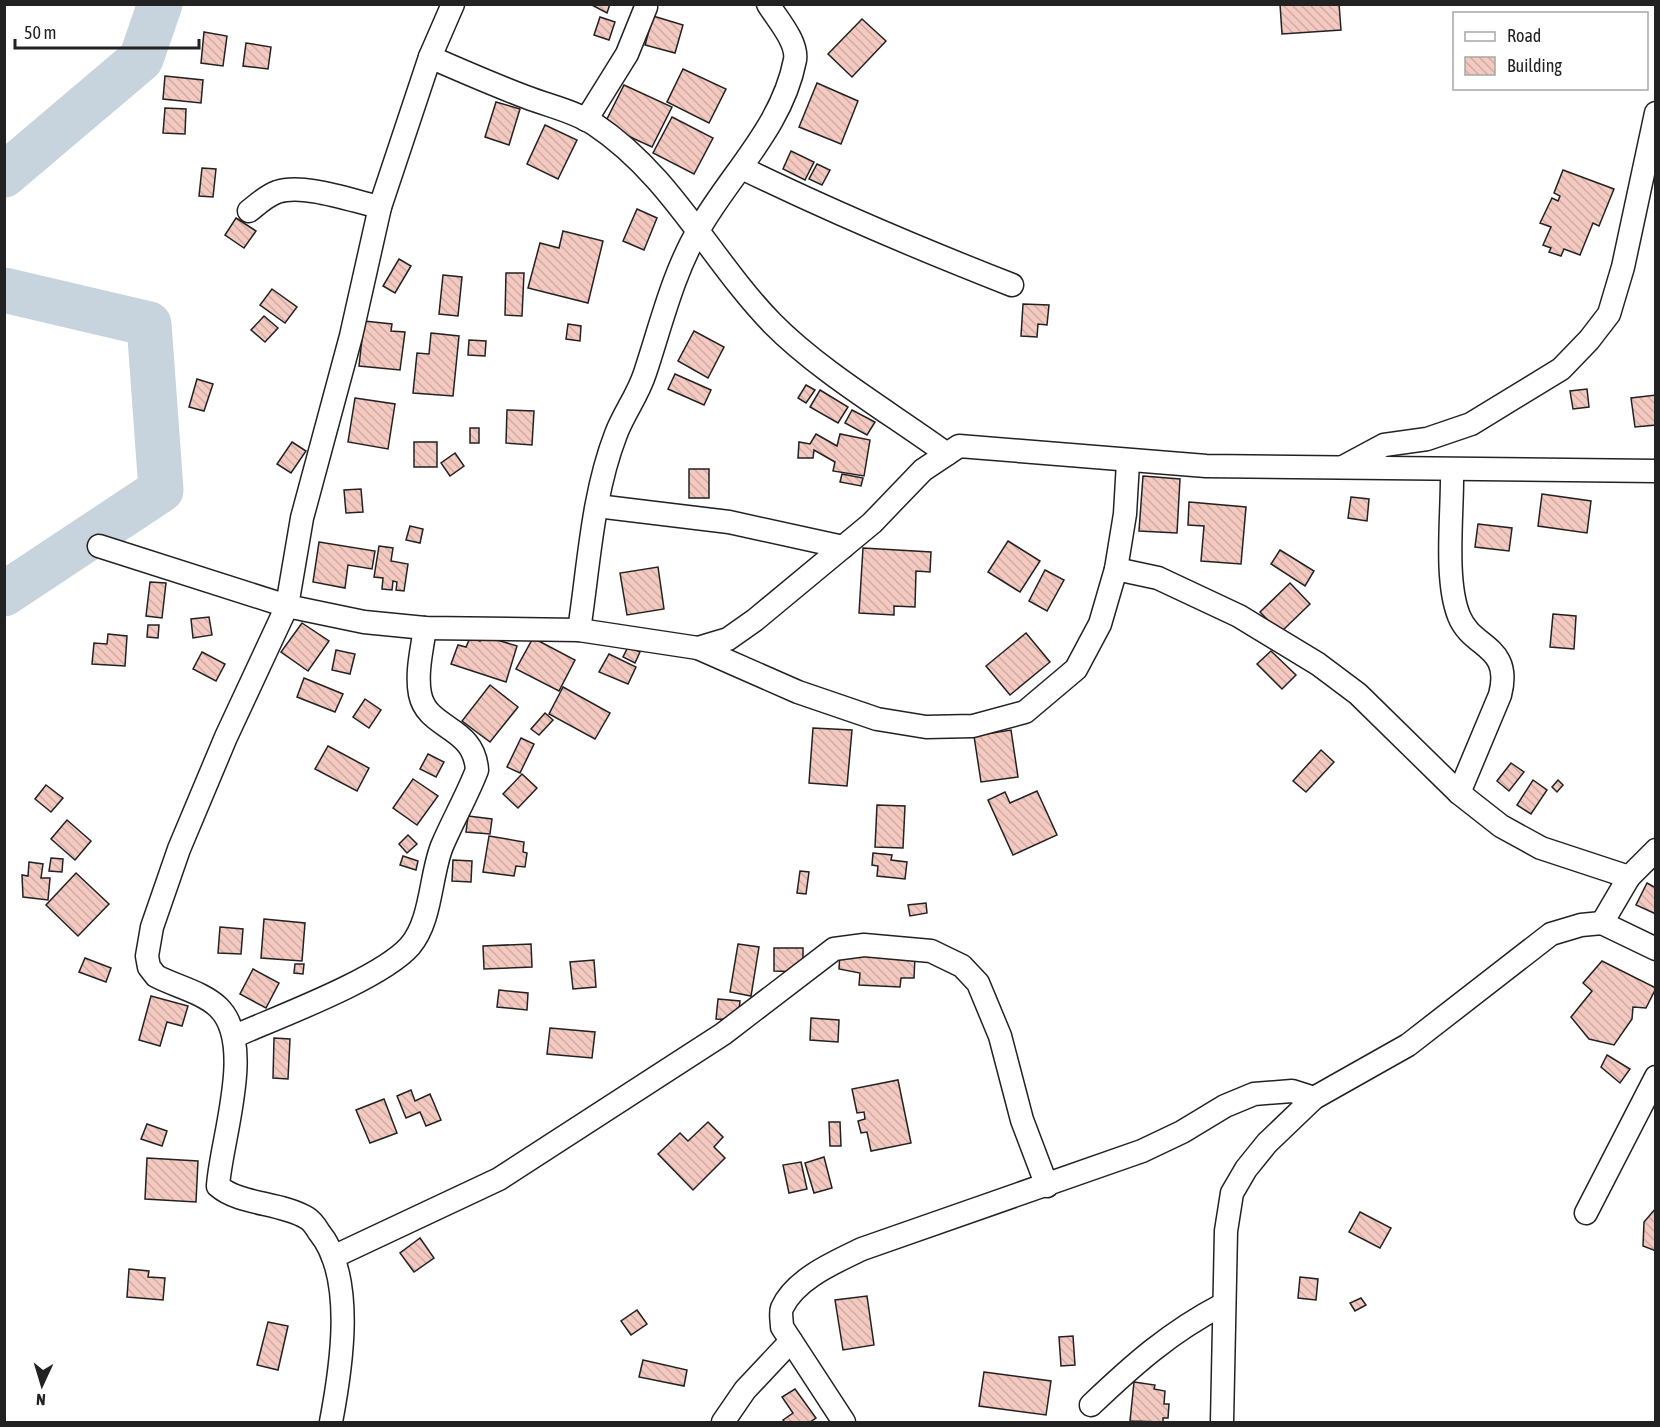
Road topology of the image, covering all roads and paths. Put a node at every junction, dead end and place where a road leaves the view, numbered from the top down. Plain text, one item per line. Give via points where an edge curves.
1 (453, 4) edge
2 (768, 4) edge
3 (646, 7) dead end
4 (430, 57) junction
5 (1656, 113) edge
6 (586, 120) junction
7 (742, 168) junction
8 (380, 207) junction
9 (249, 211) dead end
10 (699, 229) junction
11 (1012, 285) dead end
12 (947, 454) junction
13 (1128, 462) junction
14 (1342, 468) junction
15 (1452, 470) junction
16 (1656, 471) edge
17 (597, 506) junction
18 (99, 546) dead end
19 (843, 547) junction
20 (1116, 569) junction
21 (287, 606) junction
22 (425, 628) junction
23 (579, 630) junction
24 (698, 648) junction
25 (1459, 793) junction
26 (1656, 850) edge
27 (1629, 877) junction
28 (1602, 923) junction
29 (1656, 949) edge
30 (235, 1036) junction
31 (1656, 1077) edge
32 (1314, 1098) junction
33 (1047, 1186) junction
34 (1586, 1213) dead end
35 (333, 1257) junction
36 (1222, 1305) junction
37 (791, 1341) junction
38 (1091, 1405) dead end
39 (331, 1422) edge
40 (723, 1422) edge
41 (844, 1422) edge
42 (1222, 1422) edge

1 - 4 street
2 - 7 street via 792,44 795,57 779,106
3 - 6 street via 627,54
4 - 6 street
4 - 8 street
5 - 14 street via 1620,277 1609,314 1589,340 1561,369 1471,424 1428,439 1384,445
6 - 10 street via 621,144
7 - 10 street
7 - 11 street via 817,205
8 - 9 street via 294,190 276,192
8 - 21 street via 351,336 302,518
10 - 12 street via 738,284 773,324 812,357
10 - 17 street via 662,317 643,380 616,433
12 - 13 street via 959,446
12 - 19 street via 923,470
13 - 14 street
13 - 20 street
14 - 15 street
15 - 16 street
15 - 25 street via 1451,571 1458,613 1467,630 1490,648 1503,679
17 - 19 street via 729,522
17 - 23 street
18 - 21 street
19 - 24 street via 728,639
20 - 24 street via 1100,624 1076,669 1025,712 973,726 926,727 877,719 798,692
20 - 25 street via 1158,578 1239,616 1318,664 1358,694
21 - 22 street via 364,622
21 - 30 street via 179,849 152,927 147,956 156,976 218,1006
22 - 23 street
22 - 30 street via 420,695 432,714 469,743 477,770 442,846 421,925 410,945 393,960
23 - 24 street
25 - 27 street via 1501,826 1541,848
26 - 27 street
27 - 28 street
28 - 29 street
28 - 32 street via 1551,934 1408,1045
30 - 35 street via 236,1084 218,1186 228,1195 259,1201 309,1219 329,1244
31 - 34 street
32 - 33 street via 1292,1091 1254,1094 1142,1151
32 - 36 street via 1267,1143 1232,1193
33 - 35 street via 1022,1120 1000,1036 978,983 962,966 931,951 864,945 834,949 723,1034 499,1179
33 - 37 street via 907,1232 832,1264 795,1289 782,1309 782,1327
35 - 39 street via 344,1315
36 - 38 street via 1155,1346
36 - 42 street
37 - 40 street via 745,1389
37 - 41 street

